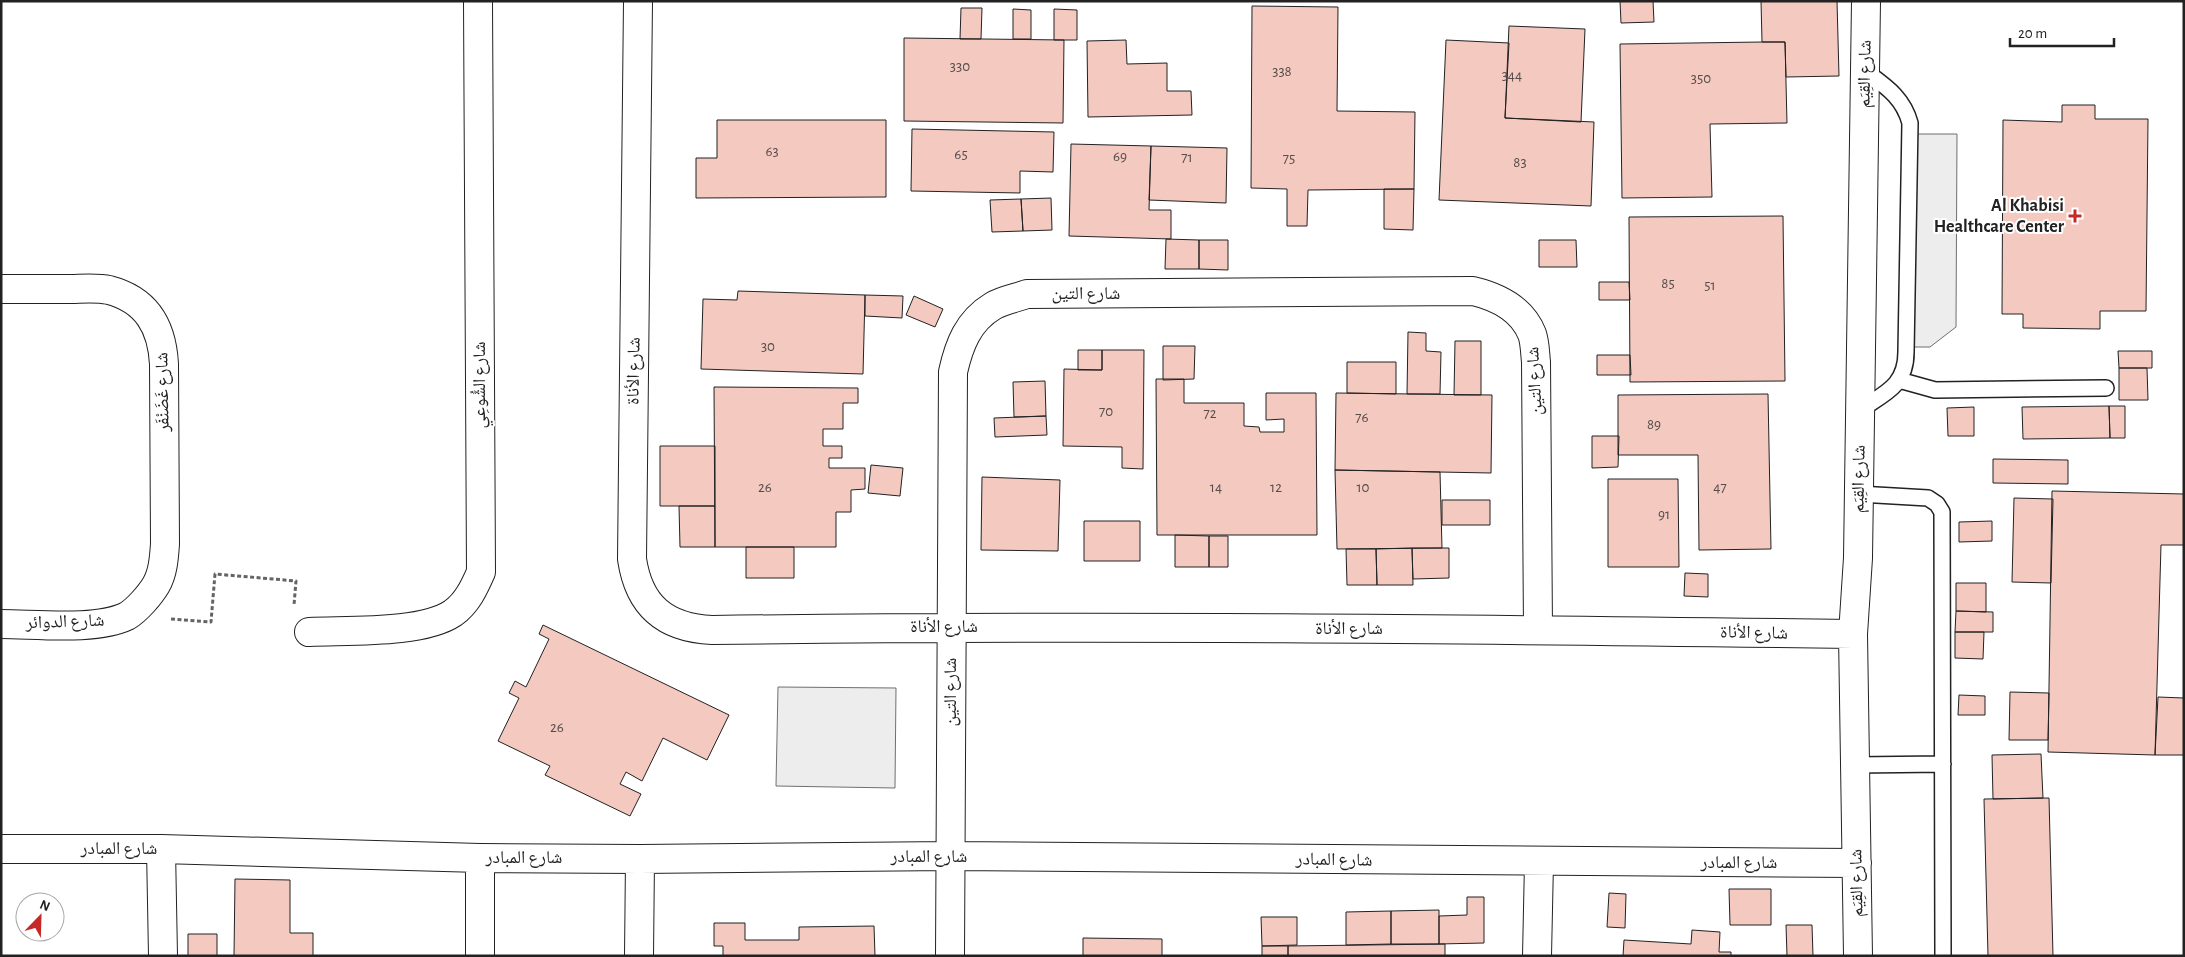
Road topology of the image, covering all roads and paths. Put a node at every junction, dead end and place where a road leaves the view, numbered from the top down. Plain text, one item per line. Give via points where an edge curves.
1 (478, 1) edge
2 (638, 1) edge
3 (1866, 1) edge
4 (1865, 71) junction
5 (1, 289) edge
6 (1899, 380) junction
7 (2106, 388) dead end
8 (1860, 410) junction
9 (1859, 494) junction
10 (128, 615) junction
11 (1, 624) edge
12 (952, 627) junction
13 (1538, 630) junction
14 (309, 632) joint
15 (1853, 634) junction
16 (1943, 764) junction
17 (1855, 765) junction
18 (1, 849) edge
19 (161, 849) junction
20 (950, 856) junction
21 (480, 858) junction
22 (640, 859) junction
23 (1539, 862) junction
24 (1857, 863) junction
25 (163, 956) edge
26 (480, 956) edge
27 (639, 956) edge
28 (950, 956) edge
29 (1537, 956) edge
30 (1858, 956) edge
31 (1943, 956) edge

1 - 14 street, شارع الشُّوعِي via 481,572 471,595 454,612 432,624
2 - 12 street, شارع الأناة via 632,559 635,579 644,597 673,623 692,629
3 - 4 street, شارع القِيَم
4 - 6 lane via 1897,95 1910,123 1906,362
4 - 8 street, شارع القِيَم
5 - 10 street, شارع غَضَنْفَر via 108,289 127,296 144,308 156,325 163,357 163,565 156,585
6 - 7 lane via 1935,390
6 - 8 lane via 1894,388
8 - 9 street, شارع القِيَم
9 - 15 street, شارع القِيَم
9 - 16 lane via 1928,498 1942,512
10 - 11 street, شارع الدوائر via 89,625
10 - 14 path via 211,622 214,574 287,580 296,581 292,630
12 - 13 street, شارع الأناة
12 - 13 street, شارع التين via 953,372 964,334 994,305 1027,294 1473,291 1507,304 1522,317 1532,335 1536,362
12 - 20 street, شارع التين
13 - 15 street, شارع الأناة
15 - 17 street, شارع القِيَم
16 - 17 lane
16 - 31 lane
17 - 24 street, شارع القِيَم
18 - 19 street, شارع المبادر
19 - 21 street, شارع المبادر
19 - 25 street
20 - 22 street, شارع المبادر
20 - 23 street, شارع المبادر
20 - 28 street, شارع التين
21 - 22 street, شارع المبادر
21 - 26 street
22 - 27 street
23 - 24 street, شارع المبادر
23 - 29 street
24 - 30 street, شارع القِيَم

